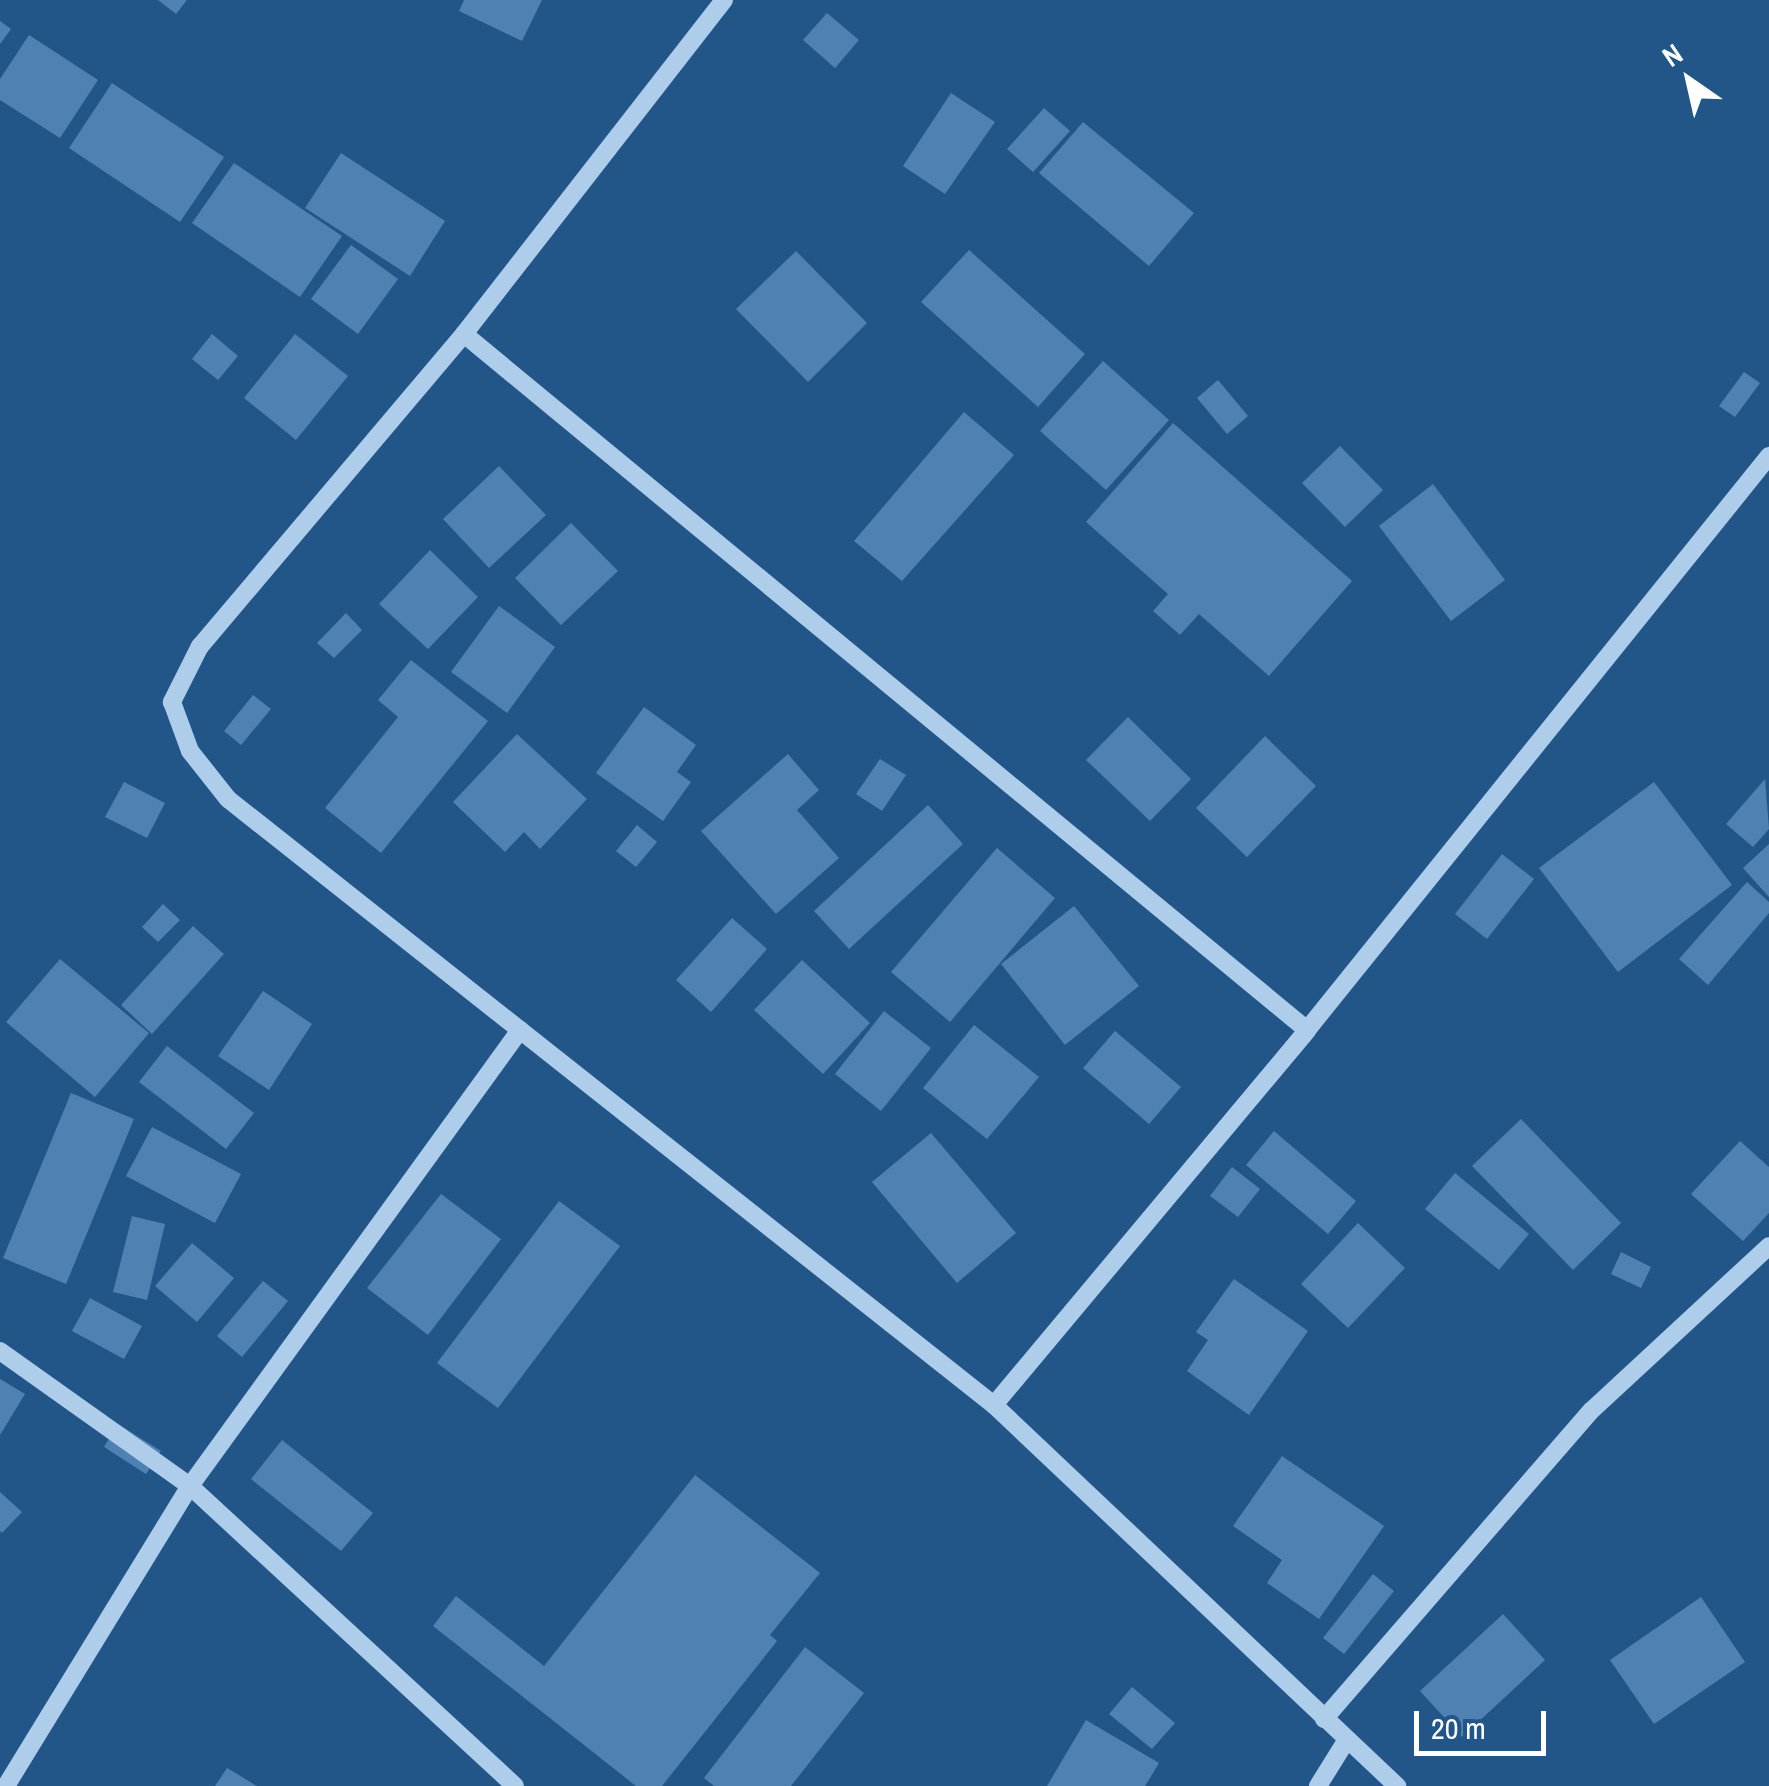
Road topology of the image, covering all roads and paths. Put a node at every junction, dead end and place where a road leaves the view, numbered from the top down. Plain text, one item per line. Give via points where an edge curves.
1 (724, 0) edge
2 (464, 334) junction
3 (1769, 456) edge
4 (520, 1030) junction
5 (1307, 1030) junction
6 (1769, 1246) edge
7 (0, 1351) edge
8 (994, 1404) junction
9 (190, 1486) junction
10 (1324, 1719) junction
11 (1346, 1740) junction
12 (6, 1786) edge
13 (515, 1786) edge
14 (1318, 1786) edge
15 (1397, 1786) edge

1 - 2 street
2 - 4 street via 200,646 172,702 190,752 228,799
2 - 5 street
3 - 5 street
4 - 8 street
4 - 9 street
5 - 8 street
6 - 10 street via 1592,1410
7 - 9 street
8 - 10 street
9 - 12 street
9 - 13 street
10 - 11 street
11 - 14 street
11 - 15 street

